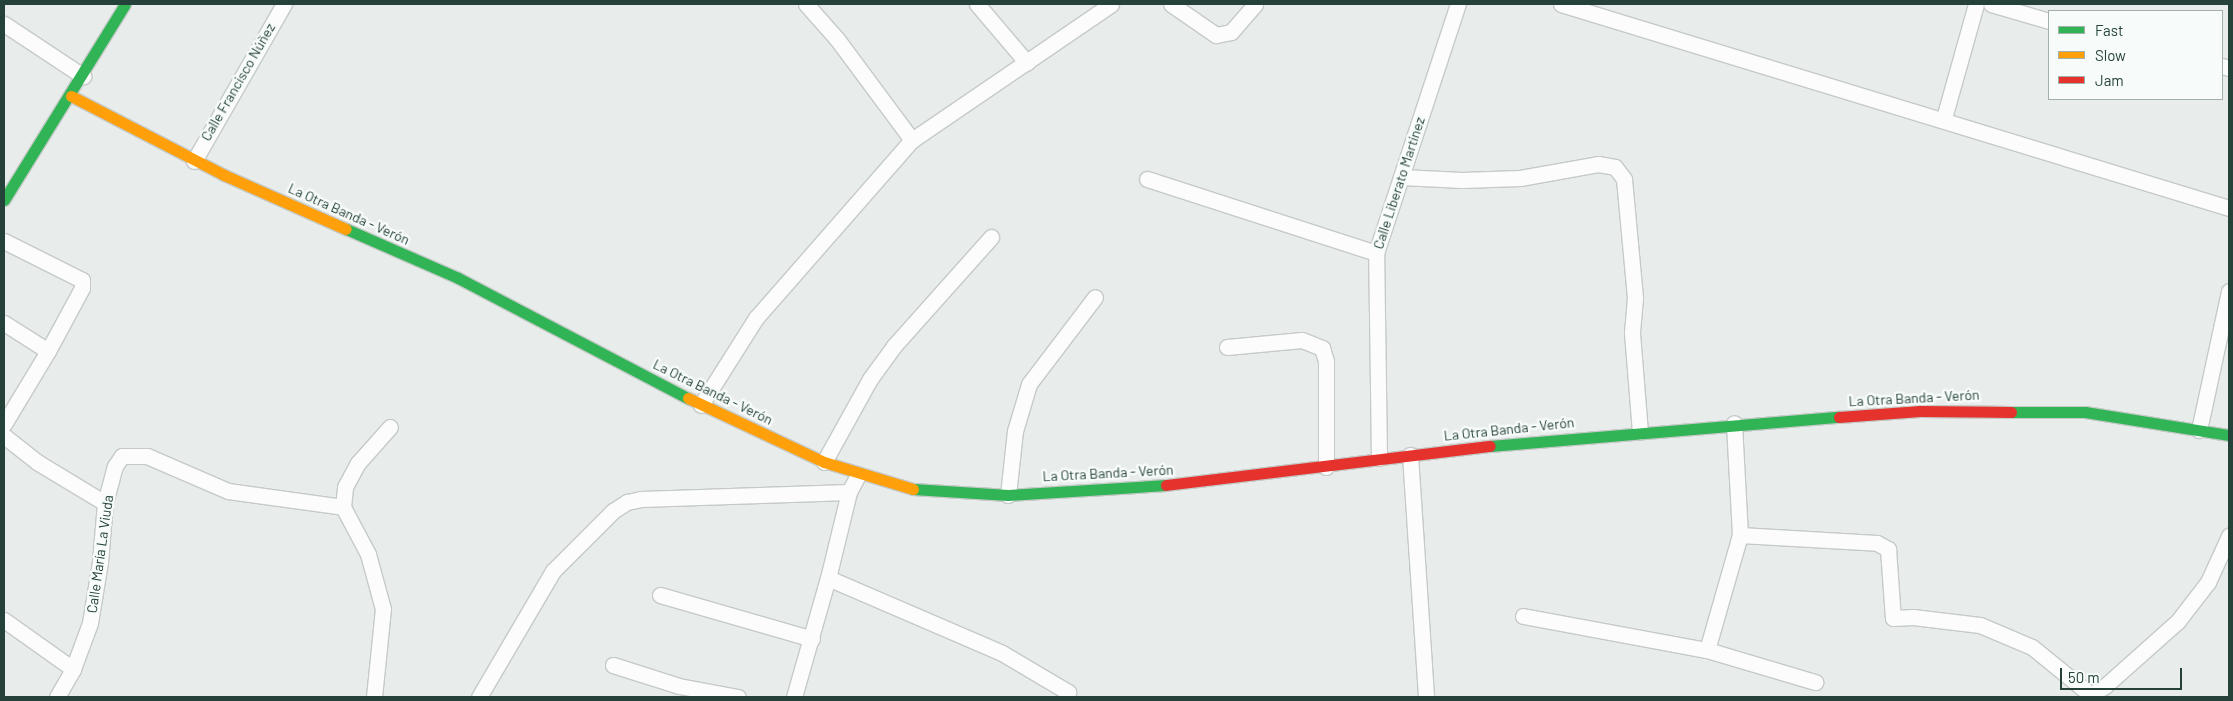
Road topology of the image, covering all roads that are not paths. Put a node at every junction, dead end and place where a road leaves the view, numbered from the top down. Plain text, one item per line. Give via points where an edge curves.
1 (125, 4) edge
2 (284, 4) edge
3 (806, 4) edge
4 (977, 4) edge
5 (1111, 4) edge
6 (1171, 4) edge
7 (1255, 4) edge
8 (1458, 4) edge
9 (1561, 4) edge
10 (1976, 4) edge
11 (1991, 4) edge
12 (2048, 21) edge
13 (4, 24) edge
14 (1027, 64) junction
15 (83, 76) junction
16 (71, 96) junction
17 (1944, 118) junction
18 (912, 140) junction
19 (194, 161) junction
20 (1401, 177) junction
21 (1147, 179) dead end
22 (4, 200) edge
23 (2229, 208) edge
24 (992, 237) dead end
25 (4, 241) edge
26 (1376, 253) junction
27 (2229, 291) edge
28 (1095, 297) dead end
29 (4, 323) edge
30 (1227, 347) dead end
31 (48, 351) junction
32 (700, 405) junction
33 (4, 424) edge
34 (1734, 424) junction
35 (390, 427) dead end
36 (2199, 430) junction
37 (1640, 432) junction
38 (2229, 435) edge
39 (4, 436) edge
40 (1410, 455) junction
41 (1379, 458) junction
42 (824, 462) junction
43 (1326, 467) junction
44 (858, 475) junction
45 (849, 492) junction
46 (1008, 495) junction
47 (105, 503) junction
48 (343, 507) junction
49 (1740, 535) junction
50 (2229, 536) edge
51 (828, 578) junction
52 (660, 595) dead end
53 (1523, 616) dead end
54 (4, 620) edge
55 (812, 639) junction
56 (1707, 650) junction
57 (613, 665) dead end
58 (73, 669) junction
59 (1815, 682) dead end
60 (1071, 695) edge
61 (57, 697) edge
62 (374, 697) edge
63 (479, 697) edge
64 (738, 697) edge
65 (794, 697) edge
66 (1426, 697) edge
67 (2090, 697) edge

1 - 15 main road
2 - 19 street, Calle Francisco Núñez
3 - 18 street via 837,39
4 - 14 street
5 - 14 street
6 - 7 street via 1216,34 1232,32
8 - 20 street, Calle Liberato Martínez
9 - 17 street
10 - 17 street
11 - 12 street
13 - 15 street
14 - 18 street
15 - 16 main road
16 - 19 main road, La Otra Banda - Verón
16 - 22 main road
17 - 23 street
18 - 32 street via 756,318
19 - 32 main road, La Otra Banda - Verón via 458,278
20 - 26 street, Calle Liberato Martínez
20 - 37 street via 1520,178 1598,164 1615,167 1624,179 1635,298 1632,333
21 - 26 street
24 - 42 street via 894,346 870,380
25 - 31 street via 82,280 82,288
26 - 41 street, Calle Liberato Martínez
27 - 36 street
28 - 46 street via 1029,384 1015,432
29 - 31 street
30 - 43 street via 1302,340 1322,348 1326,361
31 - 33 street
32 - 42 main road, La Otra Banda - Verón
34 - 36 main road, La Otra Banda - Verón via 1920,411 2035,410 2085,412
34 - 37 main road, La Otra Banda - Verón
34 - 49 street via 1736,510
35 - 48 street via 358,463 345,488
36 - 38 main road, La Otra Banda - Verón
37 - 40 main road, La Otra Banda - Verón
39 - 47 street via 37,462
40 - 41 main road, La Otra Banda - Verón
40 - 66 street
41 - 43 main road, La Otra Banda - Verón
42 - 44 main road, La Otra Banda - Verón
43 - 46 main road, La Otra Banda - Verón via 1205,483
44 - 45 street
44 - 46 main road, La Otra Banda - Verón via 930,492
45 - 51 street
45 - 63 street via 641,498 627,502 613,511 553,571
47 - 48 street, Calle María La Viuda via 115,466 122,456 130,454 147,456 228,491
47 - 58 street, Calle María La Viuda via 90,623
48 - 62 street via 368,554 383,609
49 - 56 street
49 - 67 street via 1877,543 1888,549 1893,618 1913,617 1980,625 2032,647
50 - 67 street via 2208,582 2178,621
51 - 55 street
51 - 60 street via 1002,654
52 - 55 street
53 - 56 street
54 - 58 street
55 - 65 street
56 - 59 street
57 - 64 street via 679,686
58 - 61 street, Calle María La Viuda

